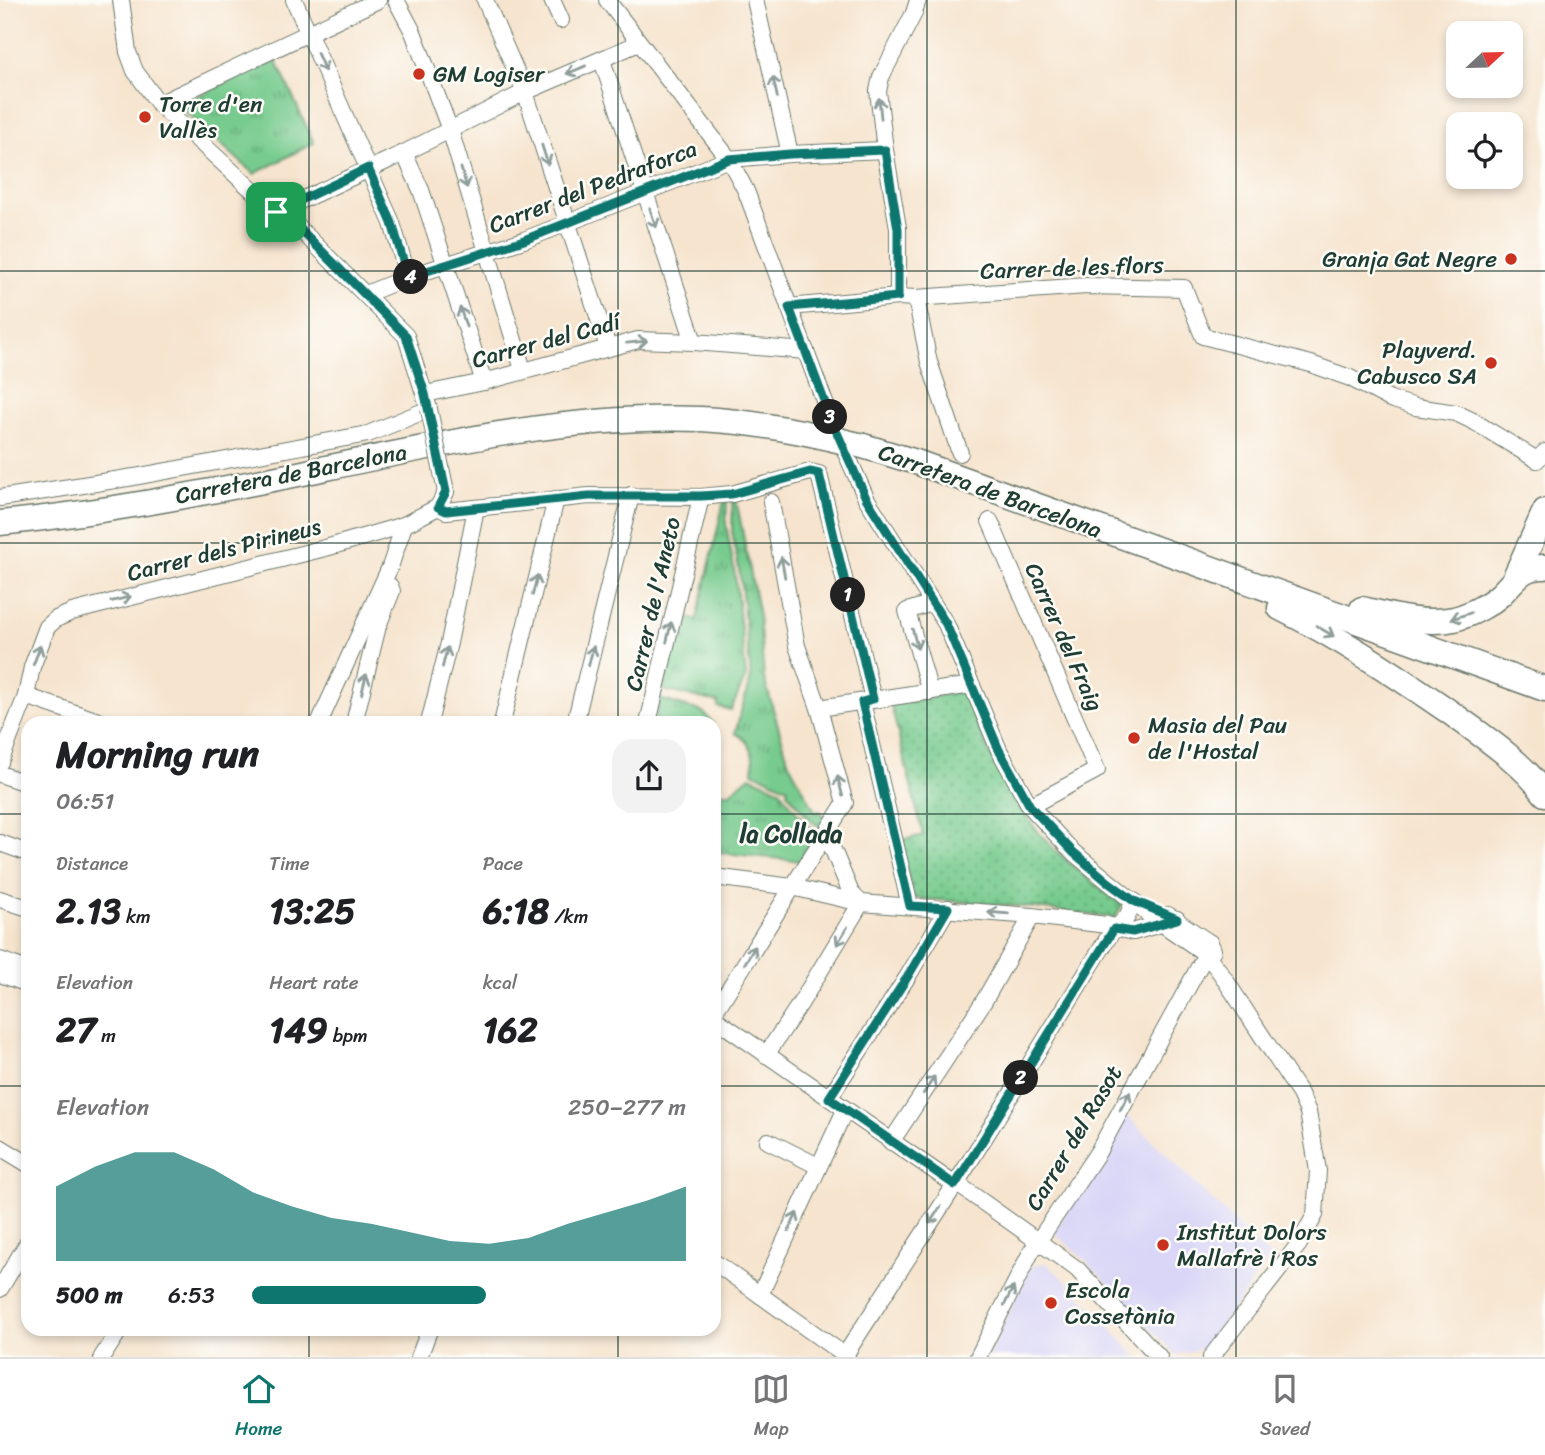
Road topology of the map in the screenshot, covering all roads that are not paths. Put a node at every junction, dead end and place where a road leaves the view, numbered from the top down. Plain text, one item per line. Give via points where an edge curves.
1 (121, 0) edge
2 (294, 0) edge
3 (378, 0) edge
4 (396, 0) edge
5 (485, 0) edge
6 (552, 0) edge
7 (607, 0) edge
8 (755, 0) edge
9 (918, 0) edge
10 (561, 20) dead end
11 (308, 34) junction
12 (639, 43) junction
13 (602, 60) junction
14 (525, 92) junction
15 (159, 104) junction
16 (450, 130) junction
17 (885, 150) junction
18 (404, 153) junction
19 (790, 154) junction
20 (729, 159) junction
21 (368, 168) junction
22 (644, 191) junction
23 (276, 212) junction
24 (566, 222) junction
25 (487, 251) junction
26 (447, 265) junction
27 (408, 277) junction
28 (366, 294) junction
29 (898, 297) junction
30 (916, 298) junction
31 (789, 307) junction
32 (694, 342) junction
33 (608, 347) junction
34 (806, 351) junction
35 (523, 370) junction
36 (484, 382) junction
37 (427, 402) junction
38 (1545, 452) edge
39 (960, 453) dead end
40 (631, 495) junction
41 (701, 496) junction
42 (0, 498) edge
43 (556, 499) junction
44 (442, 500) junction
45 (771, 502) dead end
46 (476, 508) junction
47 (1545, 511) edge
48 (989, 522) dead end
49 (0, 523) edge
50 (404, 525) junction
51 (1176, 557) junction
52 (1545, 567) edge
53 (1515, 577) junction
54 (932, 603) junction
55 (972, 685) junction
56 (333, 688) junction
57 (1545, 689) edge
58 (930, 692) junction
59 (26, 696) junction
60 (867, 701) junction
61 (819, 708) junction
62 (84, 716) edge
63 (322, 716) edge
64 (356, 716) edge
65 (431, 716) edge
66 (504, 716) edge
67 (577, 716) edge
68 (650, 716) edge
69 (0, 762) edge
70 (0, 774) edge
71 (21, 782) edge
72 (1541, 783) edge
73 (1030, 806) junction
74 (826, 833) junction
75 (0, 843) edge
76 (21, 850) edge
77 (721, 878) edge
78 (792, 887) junction
79 (0, 898) edge
80 (1134, 901) junction
81 (861, 903) junction
82 (21, 906) edge
83 (910, 906) junction
84 (948, 908) junction
85 (1032, 916) junction
86 (1170, 922) junction
87 (1114, 929) junction
88 (1208, 948) junction
89 (0, 960) edge
90 (21, 968) edge
91 (0, 974) edge
92 (21, 982) edge
93 (721, 1004) edge
94 (721, 1021) edge
95 (766, 1055) junction
96 (829, 1098) junction
97 (845, 1110) junction
98 (768, 1141) dead end
99 (891, 1142) junction
100 (0, 1147) edge
101 (21, 1160) edge
102 (818, 1166) junction
103 (955, 1185) junction
104 (1040, 1242) junction
105 (21, 1254) edge
106 (721, 1267) edge
107 (0, 1289) edge
108 (760, 1296) junction
109 (116, 1336) edge
110 (427, 1336) edge
111 (846, 1356) edge
112 (102, 1357) edge
113 (419, 1357) edge
114 (978, 1357) edge
115 (1159, 1357) edge
116 (1211, 1357) edge

1 - 15 street via 128,52 135,71
2 - 11 street
3 - 11 street
4 - 16 street
5 - 14 street
6 - 10 street
7 - 12 street
19 -> 8 street
17 -> 9 street via 878,91 881,77
11 - 15 street
11 -> 21 street
12 - 13 street
12 - 20 street
13 -> 14 street
13 - 22 street
14 - 16 street
14 -> 24 street
15 - 23 street
16 - 18 street
16 -> 25 street
17 - 19 street, Carrer del Pedraforca
17 - 29 street via 898,229
18 - 21 street
18 - 26 street
19 - 20 street, Carrer del Pedraforca
20 - 22 street, Carrer del Pedraforca
20 - 31 street via 746,191
21 - 23 street
21 - 27 street via 392,223
22 - 24 street, Carrer del Pedraforca
22 -> 32 street
23 - 28 street via 291,220
24 - 25 street, Carrer del Pedraforca
24 - 33 street
25 - 26 street, Carrer del Pedraforca
25 - 35 street
26 - 27 street, Carrer del Pedraforca
36 -> 26 street
27 - 28 street, Carrer del Pedraforca
28 - 37 street via 406,336
29 - 30 street
29 - 31 street
30 - 38 street, Carrer de les flors via 1087,286 1184,288 1203,336 1311,364 1416,407 1456,413 1537,460
30 - 39 street via 929,362
31 - 34 street
33 -> 32 street, Carrer del Cadí via 638,340
32 - 34 street, Carrer del Cadí
33 - 35 street, Carrer del Cadí
34 - 54 street via 866,498
35 - 36 street, Carrer del Cadí
36 - 37 street, Carrer del Cadí
37 - 42 street, Carrer del Cadí via 368,435
37 - 44 street, bridge
40 - 41 street
40 - 43 street
67 -> 40 street
41 - 60 street via 732,494 810,472 819,474
68 -> 41 street, Carrer de l'Aneto
43 - 46 street
66 -> 43 street
44 - 46 street via 446,511
44 - 50 street, Carrer dels Pirineus
61 -> 45 street via 797,646
65 -> 46 street
47 - 53 highway
48 - 73 street, Carrer del Fraig via 1097,770
49 - 51 highway, Carretera de Barcelona, bridge via 144,503 452,442 582,423 700,419 784,429 863,446
50 - 56 street via 390,567
59 -> 50 street, Carrer dels Pirineus via 47,626 56,619
53 -> 51 highway via 1501,594 1471,613 1426,621 1361,609
51 - 57 highway, Carretera de Barcelona
51 -> 72 highway via 1346,644 1470,727
52 - 53 highway via 1530,568
54 - 55 street
54 -> 58 street via 908,611
55 - 58 street
55 - 73 street via 999,750
56 - 63 street
64 -> 56 street via 390,586
58 - 60 street
59 - 62 street
59 - 69 street
60 - 61 street
60 - 83 street
74 -> 61 street via 845,803
70 - 71 street
73 - 80 street via 1073,852
74 - 78 street
74 - 81 street via 851,893
75 - 76 street
77 - 78 street
78 - 81 street
93 -> 78 street
79 - 82 street
80 - 86 street
80 - 87 street via 1127,917
81 - 83 street
81 -> 95 street
83 - 84 street
85 -> 84 street
84 - 96 street
85 - 87 street
99 -> 85 street via 984,1001
86 - 87 street via 1133,932
86 - 88 street
87 - 103 street
104 -> 88 street, Carrer del Rasot via 1098,1152
88 - 116 street via 1300,1094 1308,1112 1318,1171 1315,1215 1299,1244
89 - 90 street
91 - 92 street
94 - 95 street
95 - 96 street
96 - 97 street
97 - 99 street
97 - 102 street
98 - 102 street
99 - 103 street
100 - 101 street
108 -> 102 street
103 - 104 street
103 -> 111 street
114 -> 104 street, Carrer del Rasot
104 - 115 street via 1077,1269
105 - 107 street
106 - 108 street
108 - 111 street
109 - 112 street
110 - 113 street

